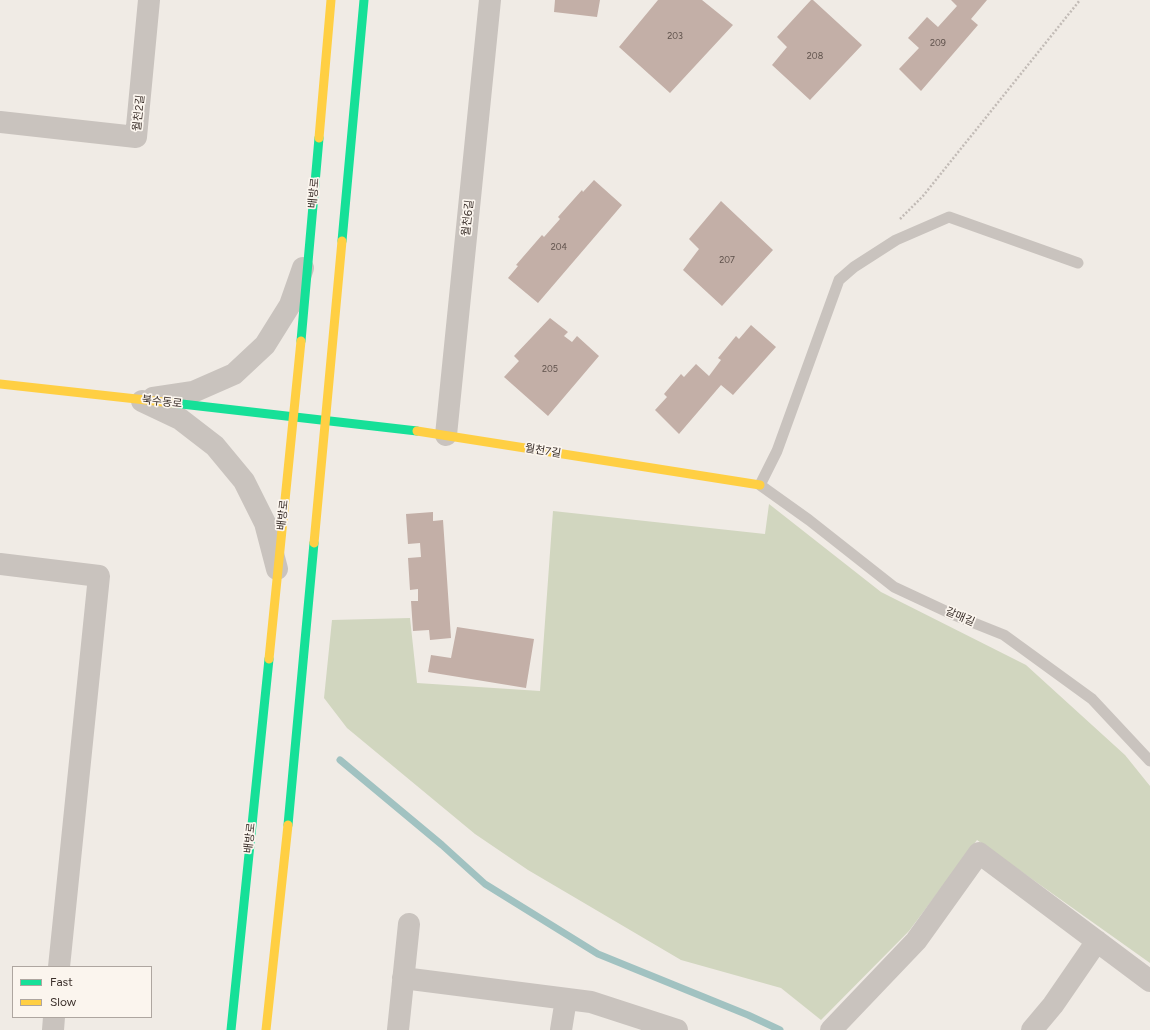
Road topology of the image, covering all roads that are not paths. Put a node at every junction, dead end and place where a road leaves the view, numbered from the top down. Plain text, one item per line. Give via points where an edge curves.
1 (150, 0) edge
2 (331, 0) edge
3 (364, 0) edge
4 (490, 0) edge
5 (0, 122) edge
6 (308, 254) junction
7 (1078, 263) dead end
8 (0, 384) edge
9 (140, 400) junction
10 (293, 417) junction
11 (325, 420) junction
12 (446, 435) junction
13 (760, 485) junction
14 (0, 564) edge
15 (277, 570) junction
16 (1150, 761) edge
17 (409, 924) dead end
18 (1097, 941) junction
19 (59, 966) edge
20 (403, 978) junction
21 (1150, 981) edge
22 (566, 999) junction
23 (54, 1018) edge
24 (835, 1029) edge
25 (53, 1030) edge
26 (231, 1030) edge
27 (266, 1030) edge
28 (398, 1030) edge
29 (561, 1030) edge
30 (677, 1030) edge
31 (1032, 1030) edge

1 - 5 street, 월천2길 via 136,137
2 - 6 street, 배방로
3 - 11 street
4 - 12 street, 월천6길
6 - 9 street via 290,306 265,345 234,374 193,392
6 - 10 street, 배방로
7 - 13 lane via 949,217 896,240 854,267 839,280 776,451
8 - 9 street, 북수동로
9 - 10 street, 북수동로
9 - 15 street via 180,419 215,446 244,480 265,523
10 - 11 street, 북수동로
10 - 15 street, 배방로
11 - 12 street, 월천7길
11 - 27 street via 295,754
12 - 13 street, 월천7길
13 - 16 lane, 갈매길 via 894,587 1004,635 1092,699
14 - 19 street via 99,576
15 - 26 street, 배방로
17 - 20 street
18 - 21 street
18 - 24 street via 979,853 916,941
18 - 31 street via 1053,1005
20 - 22 street
20 - 28 street
22 - 29 street
22 - 30 street via 591,1002
23 - 25 street

